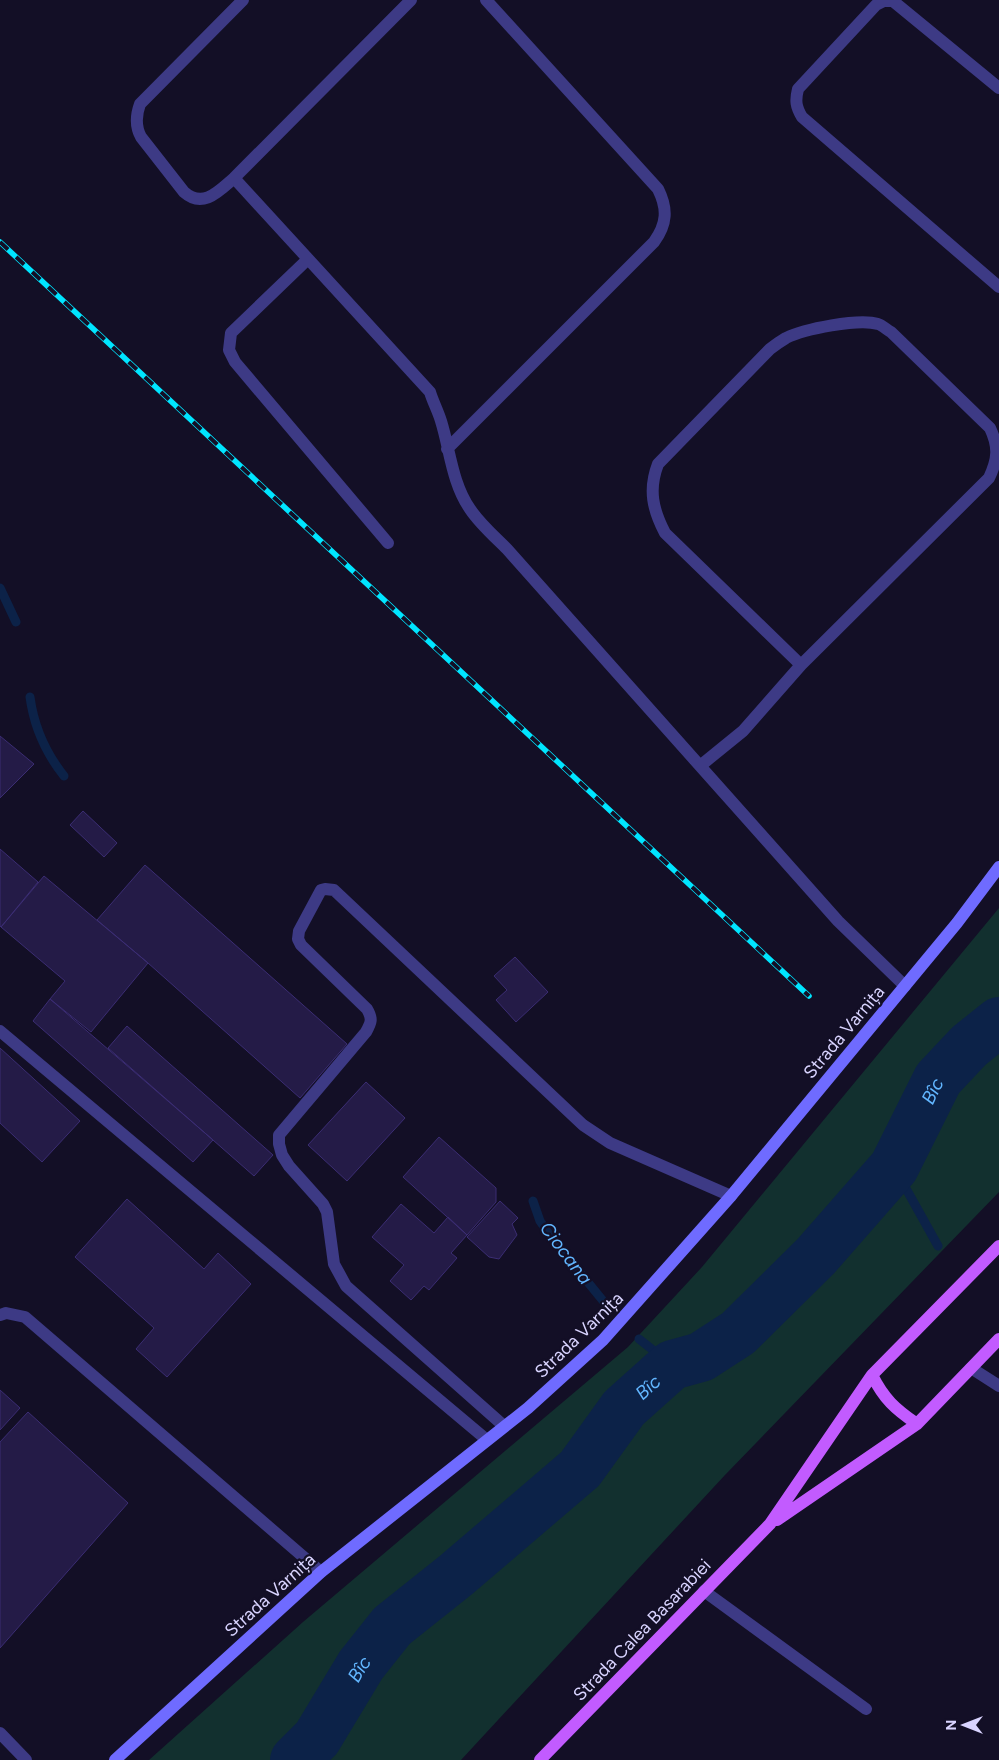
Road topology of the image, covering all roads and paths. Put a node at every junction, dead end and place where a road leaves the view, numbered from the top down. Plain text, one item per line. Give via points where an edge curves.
1 (243, 0) edge
2 (411, 0) edge
3 (486, 0) edge
4 (999, 88) edge
5 (234, 178) junction
6 (308, 259) junction
7 (999, 287) edge
8 (447, 448) junction
9 (388, 543) dead end
10 (801, 665) junction
11 (700, 766) junction
12 (999, 867) edge
13 (904, 986) junction
14 (0, 1031) edge
15 (731, 1196) junction
16 (999, 1246) edge
17 (0, 1315) edge
18 (999, 1339) edge
19 (971, 1368) junction
20 (872, 1375) junction
21 (999, 1386) edge
22 (917, 1424) junction
23 (504, 1426) junction
24 (487, 1440) junction
25 (770, 1524) junction
26 (321, 1572) junction
27 (704, 1591) junction
28 (866, 1709) dead end
29 (0, 1733) edge
30 (26, 1760) edge
31 (115, 1760) edge
32 (540, 1760) edge

1 - 5 lane via 140,104 137,120 141,137 190,197 204,199 216,194
2 - 5 lane
3 - 8 lane via 658,189 665,208 662,231 654,242
4 - 7 lane via 893,1 884,1 876,5 798,89 795,98 802,117
5 - 6 lane
6 - 8 lane via 430,392
6 - 9 lane via 231,333 229,350 235,362
8 - 11 lane via 461,492 480,521
10 - 10 lane via 990,478 996,465 996,438 990,428 891,332 878,324 833,325 784,339 770,349 658,464 652,479 652,498 665,533
10 - 11 lane via 743,731
11 - 13 lane via 838,921
12 - 13 street, Strada Varnița
13 - 15 street, Strada Varnița
14 - 24 lane
15 - 23 street, Strada Varnița via 603,1340
15 - 23 lane via 610,1143 583,1126 334,890 320,890 299,931 300,945 367,1009 371,1023 279,1135 282,1155 328,1212 334,1264 346,1286
16 - 20 main road, Strada Calea Basarabiei
17 - 26 lane via 25,1317
18 - 19 main road, Strada Calea Basarabiei
19 - 21 lane
19 - 22 main road, Strada Calea Basarabiei
20 - 22 main road via 890,1403
20 - 25 main road, Strada Calea Basarabiei
22 - 25 main road, Strada Calea Basarabiei
23 - 24 street, Strada Varnița
24 - 26 street, Strada Varnița
25 - 27 main road, Strada Calea Basarabiei
26 - 31 street, Strada Varnița
27 - 28 lane
27 - 32 main road, Strada Calea Basarabiei
29 - 30 lane

